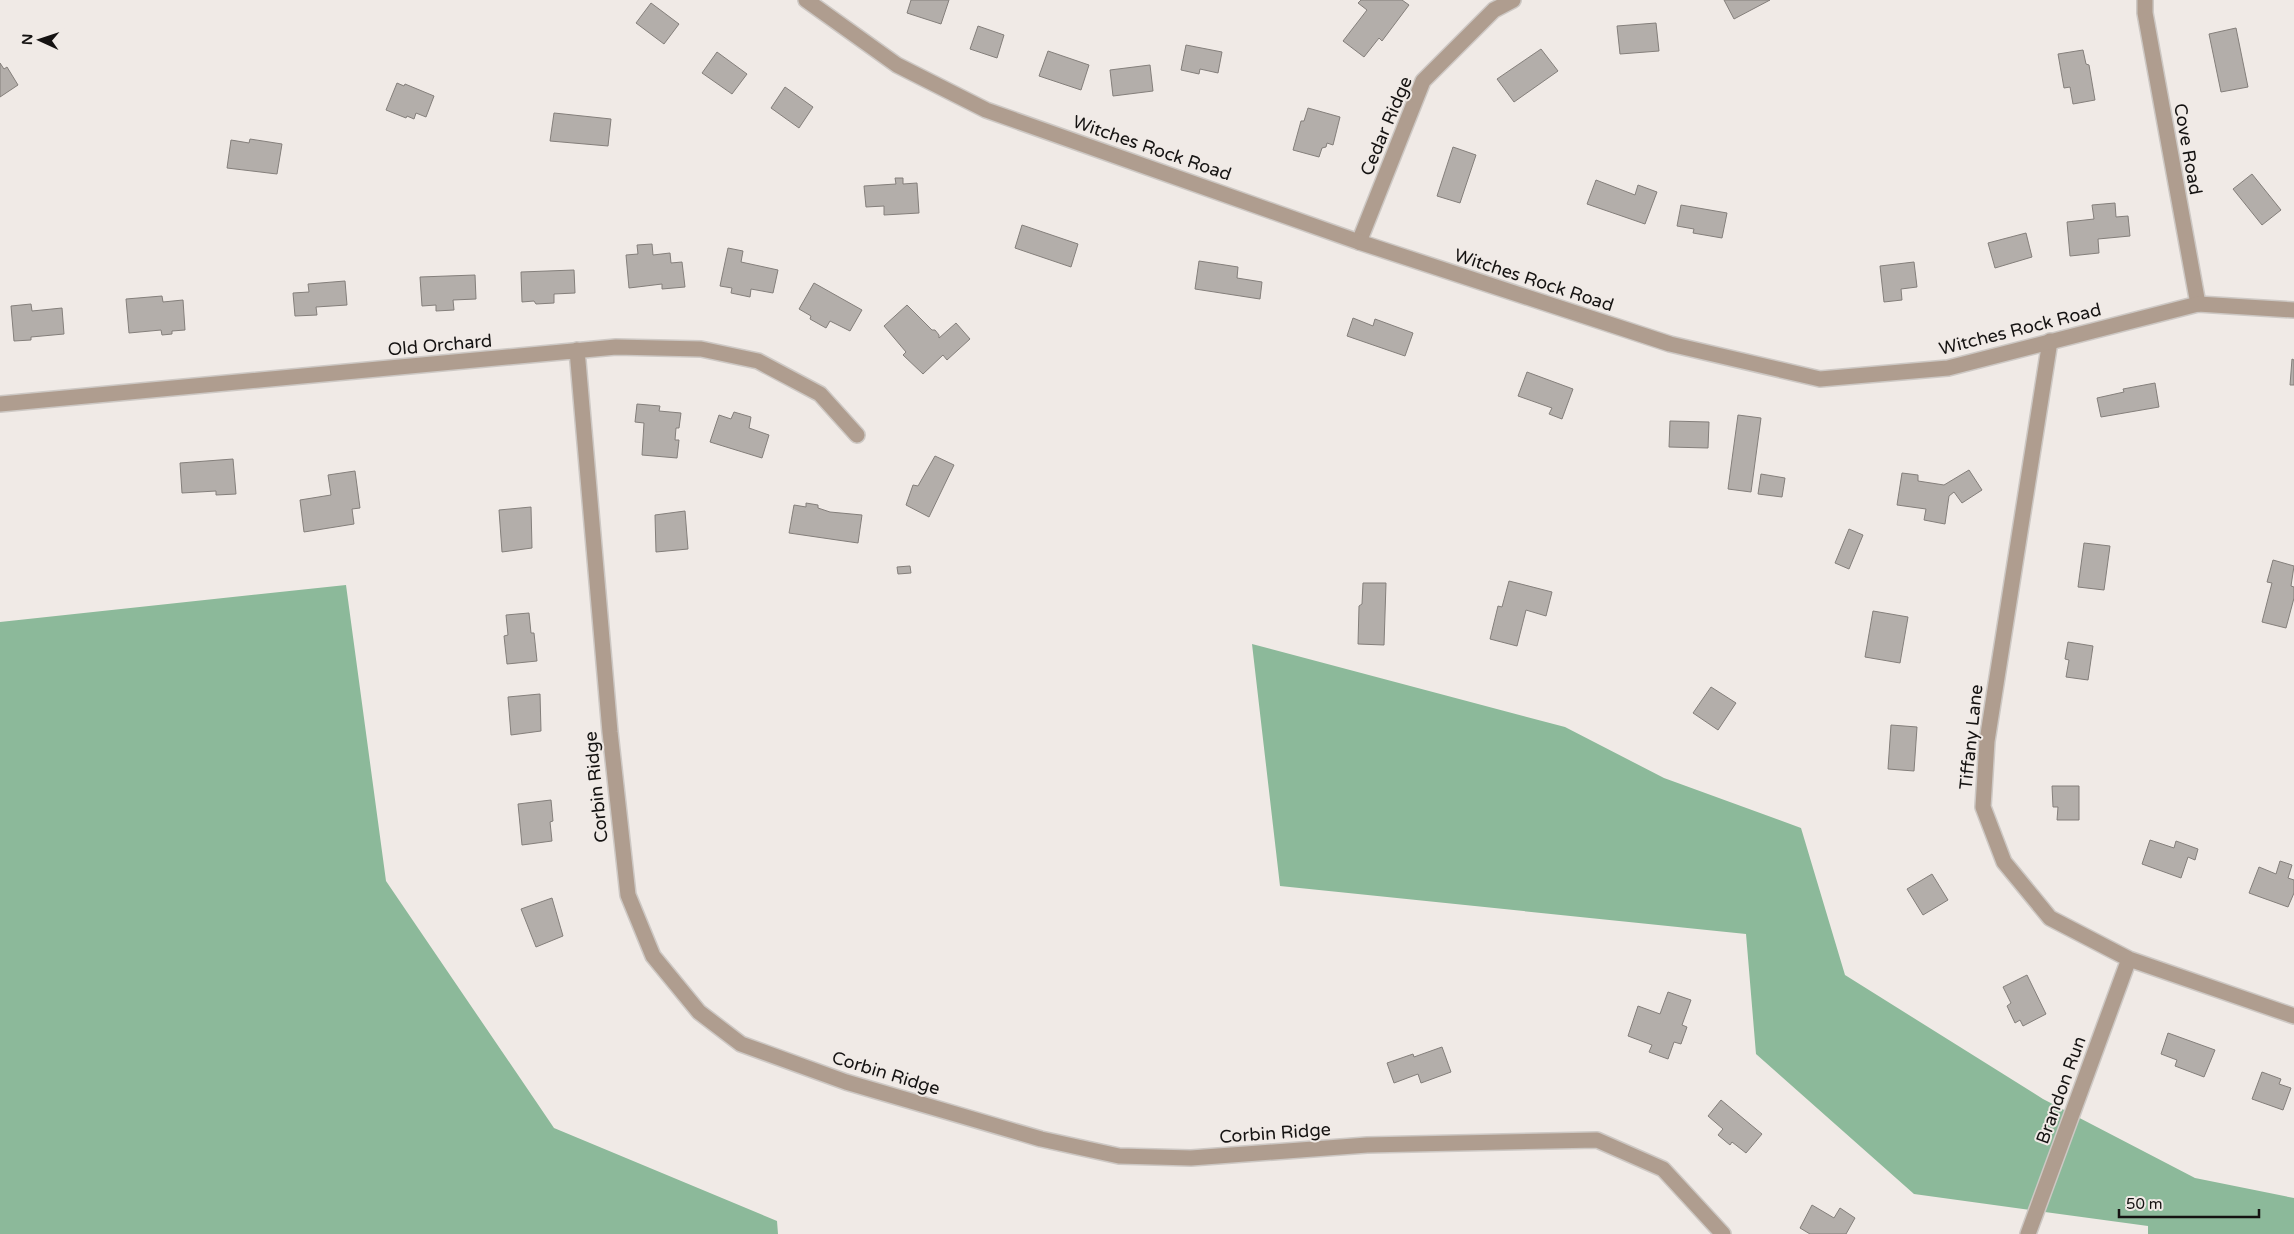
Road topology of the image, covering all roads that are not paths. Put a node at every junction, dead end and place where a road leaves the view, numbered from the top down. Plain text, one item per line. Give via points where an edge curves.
1 (806, 0) edge
2 (1513, 0) edge
3 (2145, 0) edge
4 (1359, 242) junction
5 (2198, 304) junction
6 (2294, 310) edge
7 (2050, 341) junction
8 (577, 350) junction
9 (0, 404) edge
10 (857, 435) dead end
11 (2129, 959) junction
12 (2294, 1016) edge
13 (1723, 1234) edge
14 (2028, 1234) edge

1 - 4 street, Witches Rock Road via 896,65 986,110
2 - 4 street, Cedar Ridge via 1494,10 1423,81
3 - 5 street, Cove Road
4 - 7 street, Witches Rock Road via 1670,344 1820,379 1948,368
5 - 6 street, Witches Rock Road
5 - 7 street, Witches Rock Road
7 - 11 street, Tiffany Lane via 1986,741 1983,807 2004,862 2050,918
8 - 9 street, Old Orchard
8 - 10 street, Old Orchard via 616,347 701,349 758,361 820,394
8 - 13 street, Corbin Ridge via 610,732 628,894 653,956 699,1012 726,1034 740,1044 846,1082 1041,1139 1119,1156 1191,1158 1367,1145 1597,1140 1663,1169
11 - 12 street, Tiffany Lane
11 - 14 street, Brandon Run

